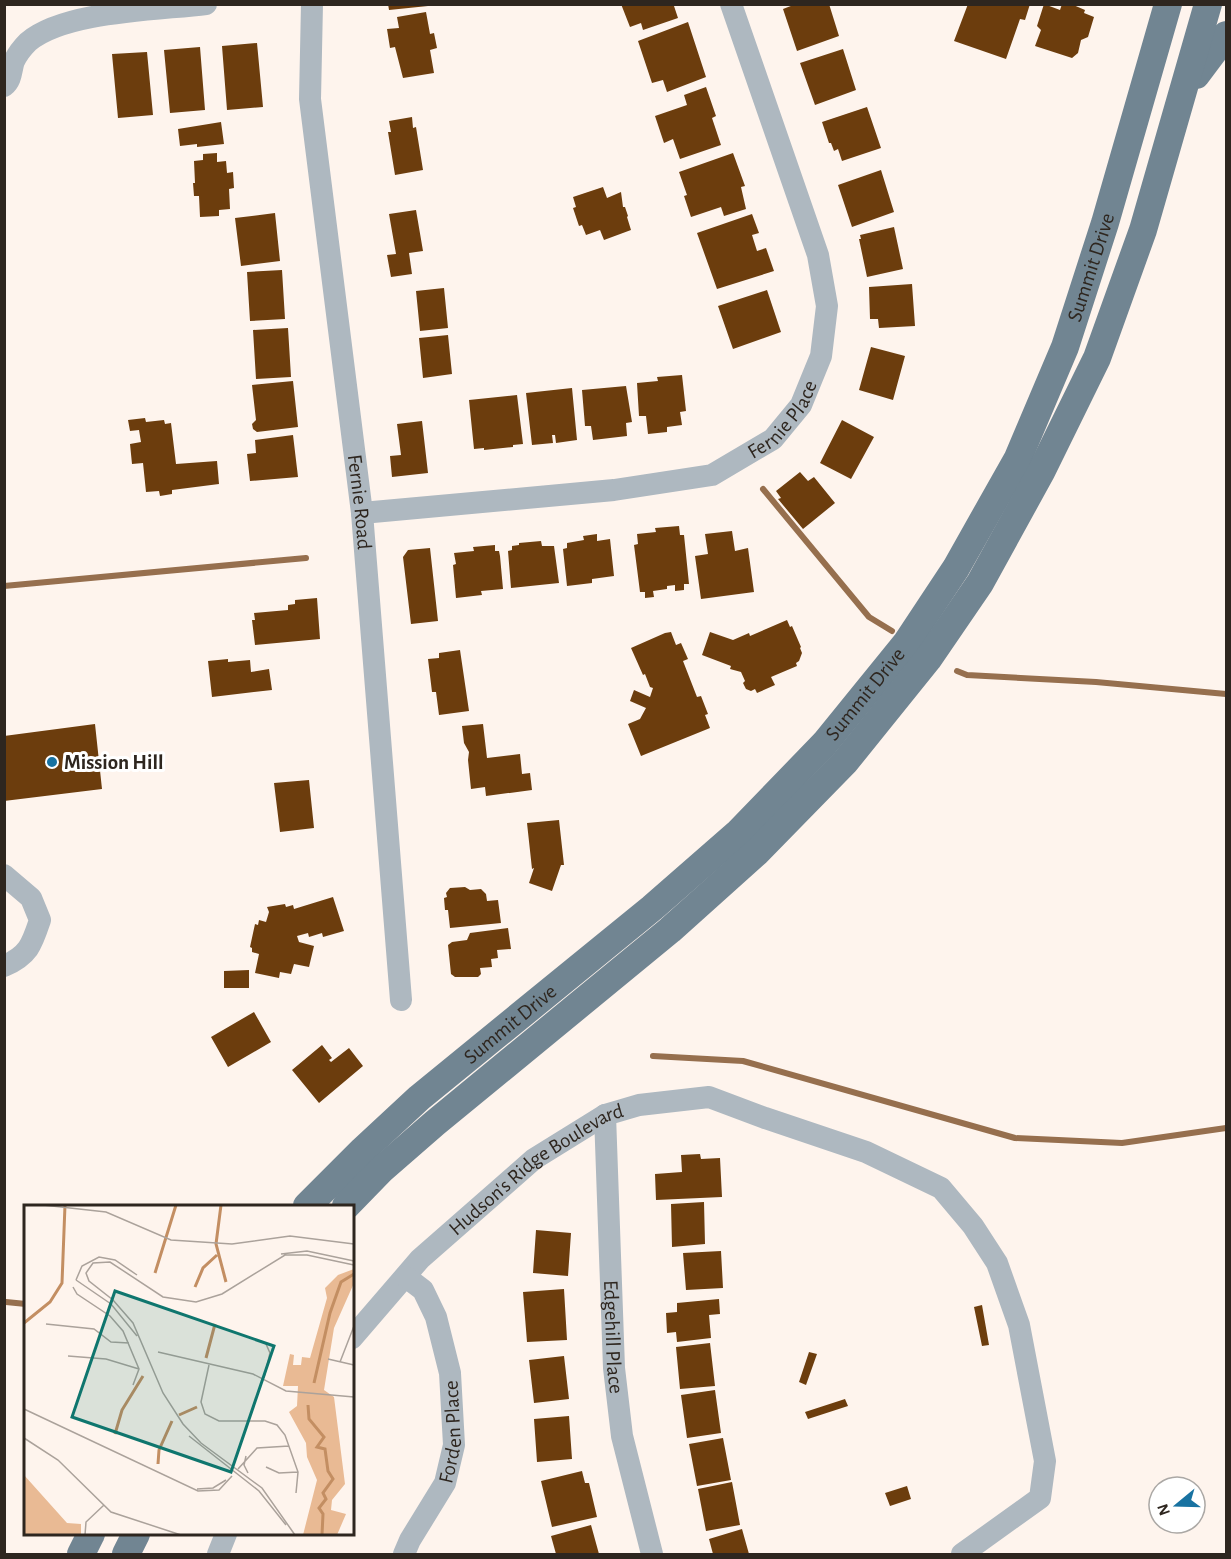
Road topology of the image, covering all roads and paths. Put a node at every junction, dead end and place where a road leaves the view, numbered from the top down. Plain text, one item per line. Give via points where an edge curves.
1 (206, 4) edge
2 (312, 4) edge
3 (731, 4) edge
4 (1150, 4) edge
5 (1168, 4) edge
6 (1208, 4) edge
7 (1227, 35) edge
8 (1156, 47) junction
9 (6, 85) edge
10 (1184, 91) junction
11 (362, 513) junction
12 (4, 875) edge
13 (4, 966) edge
14 (401, 1000) dead end
15 (605, 1115) junction
16 (308, 1205) edge
17 (347, 1205) edge
18 (405, 1276) junction
19 (354, 1336) edge
20 (89, 1535) edge
21 (135, 1535) edge
22 (225, 1535) edge
23 (81, 1554) edge
24 (126, 1554) edge
25 (218, 1554) edge
26 (404, 1554) edge
27 (652, 1554) edge
28 (962, 1554) edge

1 - 9 street via 94,17 41,33 26,43
2 - 11 street, Fernie Road via 310,99
3 - 11 street, Fernie Place via 820,265 827,306 821,356 801,405 772,439 712,475 614,490
4 - 8 main road
5 - 8 main road, Summit Drive
6 - 10 main road, Summit Drive
7 - 10 main road
8 - 16 main road, Summit Drive via 1065,347 1018,458 956,568 907,642 825,743 739,832 419,1098
10 - 17 main road, Summit Drive via 1143,230 1097,358 980,583 928,659 845,762 757,852 670,930 435,1123
11 - 14 street, Fernie Road
12 - 13 street via 31,898 40,920 31,946 19,960
15 - 18 street, Hudson's Ridge Boulevard via 534,1158
15 - 27 street, Edgehill Place via 614,1368 622,1436
15 - 28 street, Hudson's Ridge Boulevard via 639,1105 709,1097 866,1152 941,1188 972,1226 997,1263 1019,1325 1045,1461 1040,1498
18 - 19 street, Hudson's Ridge Boulevard
18 - 26 street, Forden Place via 423,1290 436,1317 450,1372 454,1445 446,1483
20 - 23 main road
21 - 24 main road
22 - 25 street

